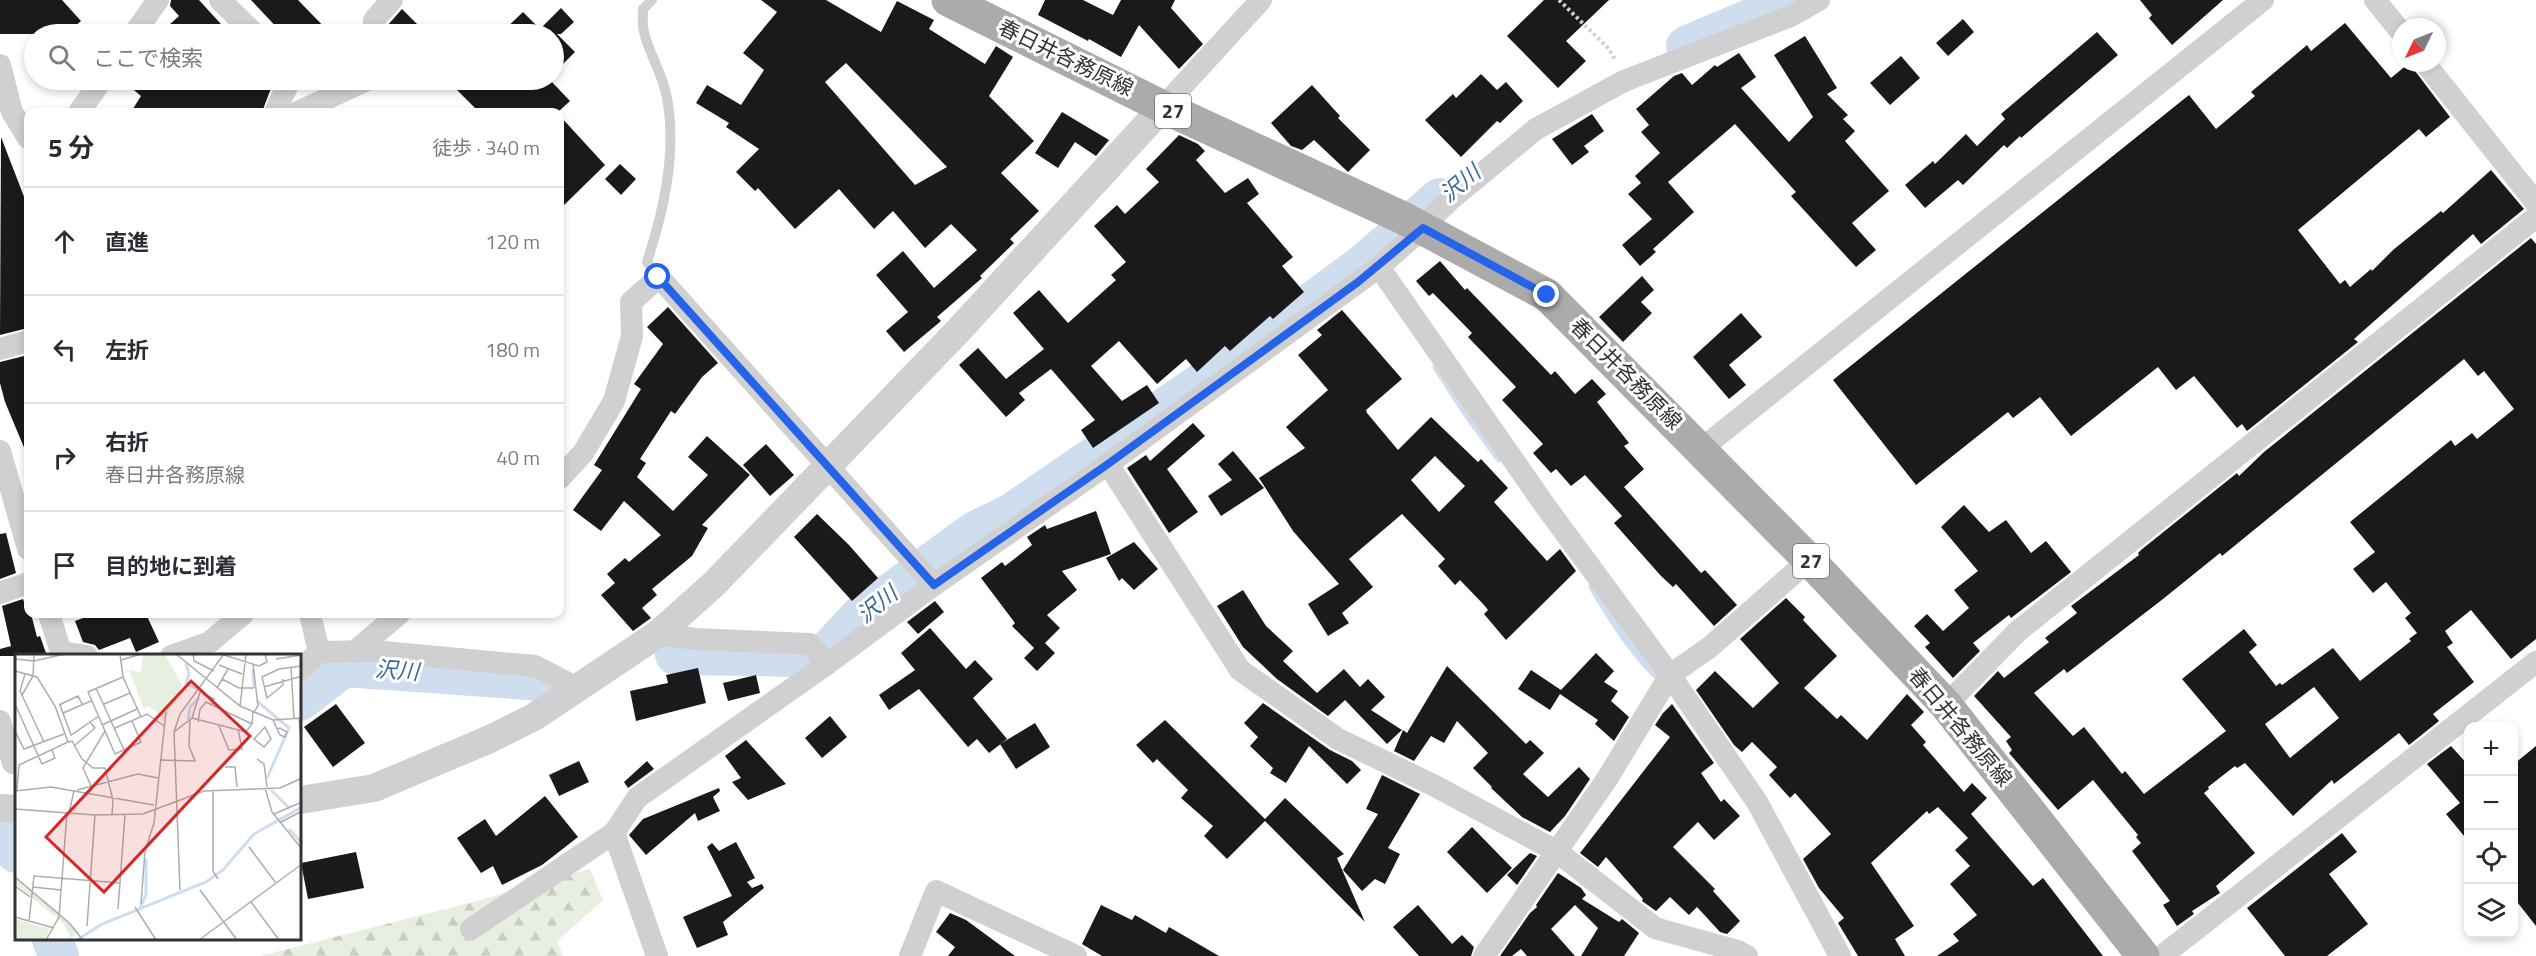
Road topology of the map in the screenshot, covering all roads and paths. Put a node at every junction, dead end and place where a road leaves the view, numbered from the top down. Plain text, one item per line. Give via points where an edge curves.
1 (158, 0) edge
2 (220, 0) edge
3 (392, 0) edge
4 (652, 0) edge
5 (948, 0) edge
6 (1261, 0) edge
7 (1559, 0) edge
8 (1819, 0) edge
9 (2263, 0) edge
10 (2375, 0) edge
11 (2392, 21) edge
12 (141, 24) edge
13 (245, 24) edge
14 (374, 24) edge
15 (1617, 64) dead end
16 (0, 65) edge
17 (2432, 72) edge
18 (95, 90) edge
19 (285, 90) edge
20 (345, 90) edge
21 (1163, 107) junction
22 (82, 108) edge
23 (277, 108) edge
24 (307, 108) edge
25 (24, 132) edge
26 (2536, 203) edge
27 (2536, 217) edge
28 (1412, 223) junction
29 (1378, 267) junction
30 (658, 277) junction
31 (24, 342) edge
32 (0, 349) edge
33 (1701, 449) junction
34 (0, 452) edge
35 (1108, 464) junction
36 (828, 466) junction
37 (564, 474) edge
38 (3, 481) edge
39 (24, 538) edge
40 (1809, 560) junction
41 (24, 584) edge
42 (934, 585) junction
43 (0, 593) edge
44 (50, 618) edge
45 (238, 618) edge
46 (311, 618) edge
47 (394, 618) edge
48 (658, 634) junction
49 (319, 652) junction
50 (354, 652) junction
51 (74, 654) edge
52 (177, 654) edge
53 (2536, 662) edge
54 (827, 664) junction
55 (302, 668) edge
56 (1670, 675) junction
57 (579, 689) junction
58 (1946, 705) junction
59 (0, 721) edge
60 (10, 767) edge
61 (302, 800) edge
62 (0, 808) edge
63 (15, 809) edge
64 (614, 833) junction
65 (1556, 852) junction
66 (471, 929) dead end
67 (1741, 954) edge
68 (2144, 955) edge
69 (657, 956) edge
70 (910, 956) edge
71 (1076, 956) edge
72 (1484, 956) edge
73 (1840, 956) edge

1 - 12 street
2 - 13 street
3 - 14 street
4 - 30 lane via 643,9 644,31 667,98 670,144 662,217 647,262
5 - 21 main road, 春日井各務原線 / 27
6 - 21 street
7 - 15 path via 1609,50
8 - 28 street via 1791,16 1624,81 1536,129 1439,209
9 - 33 street
10 - 11 street
16 - 25 street via 12,112
17 - 26 street
18 - 22 street
19 - 23 street
20 - 24 street
21 - 28 main road, 春日井各務原線 / 27
21 - 36 street
27 - 58 street via 2018,631
28 - 29 street
28 - 33 main road, 春日井各務原線 / 27 via 1547,295
29 - 35 street
29 - 56 street via 1546,507
30 - 36 street
30 - 37 street via 631,302 632,336 614,401 583,453
31 - 32 street
33 - 40 main road, 春日井各務原線 / 27
34 - 38 street
35 - 42 street
35 - 65 street via 1240,670 1338,739
36 - 42 street
36 - 48 street via 714,584
38 - 39 street
40 - 56 street via 1710,647
40 - 58 main road, 春日井各務原線 / 27
41 - 43 street
42 - 54 street
44 - 51 street via 61,652
45 - 52 street via 210,642
46 - 49 street
47 - 50 street
48 - 54 street via 810,644
48 - 57 street
49 - 50 street
49 - 55 street
50 - 57 street via 535,666
53 - 68 street
54 - 64 street via 637,798
56 - 65 street via 1607,779
56 - 73 street via 1757,802
57 - 61 street via 490,739 374,788
58 - 68 main road, 春日井各務原線 / 27
59 - 60 street
62 - 63 street
64 - 66 street
64 - 69 street
65 - 67 street via 1655,928
65 - 72 street
70 - 71 street via 936,891

